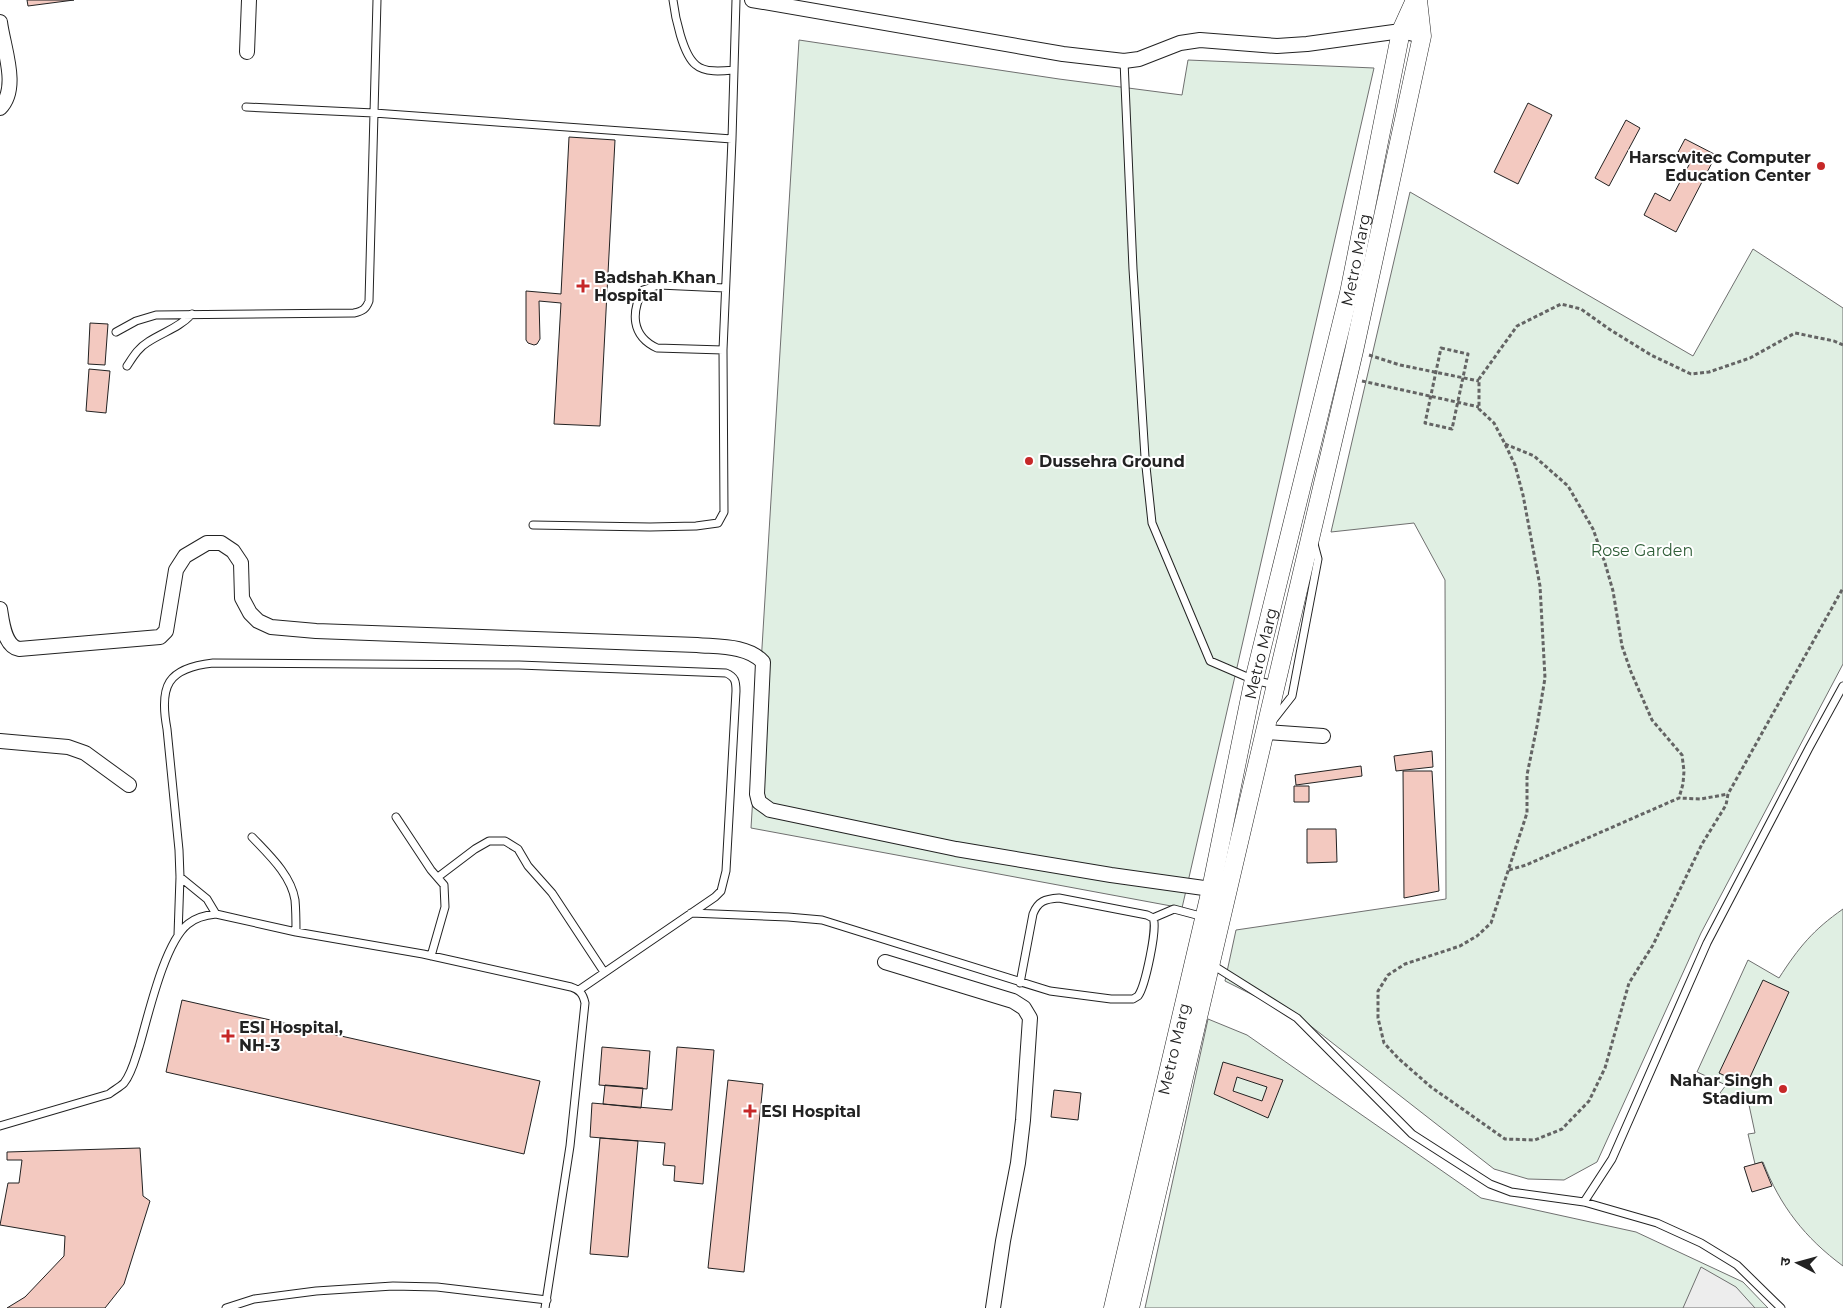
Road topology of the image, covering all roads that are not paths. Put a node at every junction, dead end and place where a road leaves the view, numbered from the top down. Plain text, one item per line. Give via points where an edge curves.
1 (250, 0) edge
2 (377, 0) edge
3 (673, 0) edge
4 (736, 0) edge
5 (752, 0) edge
6 (1416, 0) edge
7 (0, 26) edge
8 (1401, 31) junction
9 (1422, 36) junction
10 (247, 52) dead end
11 (1124, 61) junction
12 (734, 70) junction
13 (246, 107) dead end
14 (0, 108) edge
15 (374, 113) junction
16 (732, 139) junction
17 (725, 288) junction
18 (192, 314) junction
19 (116, 332) dead end
20 (723, 350) junction
21 (127, 366) dead end
22 (534, 525) dead end
23 (1311, 532) junction
24 (0, 608) edge
25 (14, 648) junction
26 (0, 650) edge
27 (1254, 680) junction
28 (1276, 685) junction
29 (1843, 686) edge
30 (1265, 732) junction
31 (1324, 736) dead end
32 (0, 741) edge
33 (129, 784) dead end
34 (396, 816) dead end
35 (252, 837) dead end
36 (180, 877) junction
37 (438, 877) junction
38 (1211, 889) junction
39 (691, 913) junction
40 (216, 914) junction
41 (1204, 916) junction
42 (1153, 918) junction
43 (296, 932) junction
44 (178, 934) junction
45 (431, 956) junction
46 (1194, 960) junction
47 (885, 962) dead end
48 (1211, 964) junction
49 (604, 972) junction
50 (1020, 983) junction
51 (579, 990) junction
52 (0, 1126) edge
53 (1584, 1202) junction
54 (546, 1304) edge
55 (226, 1308) edge
56 (993, 1308) edge
57 (1113, 1308) edge
58 (1130, 1308) edge
59 (1781, 1308) edge

1 - 10 street
2 - 15 lane
3 - 12 lane via 689,57 697,66 708,70
4 - 12 lane
5 - 11 street via 1063,54
6 - 8 street, Metro Marg
6 - 9 street, Metro Marg
7 - 14 street via 9,76 9,90
8 - 9 street
8 - 11 street via 1278,46 1193,41
8 - 27 street, Metro Marg via 1349,292
9 - 23 street, Metro Marg
11 - 27 lane via 1133,269 1152,523 1210,661
12 - 16 lane
13 - 15 lane
15 - 16 lane
15 - 18 lane via 369,301 363,311
16 - 17 lane
17 - 20 lane
17 - 20 lane via 650,286 642,290 635,312 635,324 647,344 662,348
18 - 19 lane via 147,317
18 - 21 lane via 180,325 147,342
20 - 22 lane via 724,512 718,523 650,527
23 - 28 street, Metro Marg
23 - 30 lane via 1318,559 1292,696
24 - 25 street via 9,643
25 - 26 street
25 - 38 street via 160,637 166,631 176,570 185,556 207,543 221,543 241,563 242,598 250,613 271,627 740,649 757,655 763,662 757,794 759,802 770,810 956,849
27 - 28 lane
27 - 38 street, Metro Marg
28 - 30 street, Metro Marg
29 - 53 lane via 1707,943 1612,1160
30 - 31 street
30 - 48 street, Metro Marg
32 - 33 street via 77,750
34 - 37 lane
35 - 43 lane via 277,864 293,890
36 - 39 lane via 164,696 175,674 182,669 223,663 519,665 718,672 733,676 736,683 726,871 721,890
36 - 40 lane via 207,899
36 - 44 lane
37 - 45 lane via 444,885 445,907
37 - 49 lane via 490,841 505,841 518,849 552,893
38 - 41 street, Metro Marg
39 - 49 lane
39 - 50 lane via 822,920
40 - 43 lane
40 - 44 lane via 208,914 188,924
41 - 42 lane via 1174,909
41 - 46 street, Metro Marg
42 - 50 lane via 1059,898 1041,901 1033,914
42 - 50 lane via 1155,928 1145,984 1138,996 1111,999 1050,992
43 - 45 lane
44 - 52 lane via 124,1083 109,1094
45 - 51 lane
46 - 48 lane
46 - 57 street, Metro Marg
47 - 56 street via 1013,1001 1024,1008 1030,1018 1019,1154
48 - 53 lane via 1297,1018 1412,1134 1490,1184 1536,1196
48 - 58 street, Metro Marg
49 - 51 lane
51 - 54 lane via 585,1003 570,1146
53 - 59 lane via 1657,1223 1701,1243 1737,1265
54 - 55 lane via 437,1287 393,1286 254,1299

